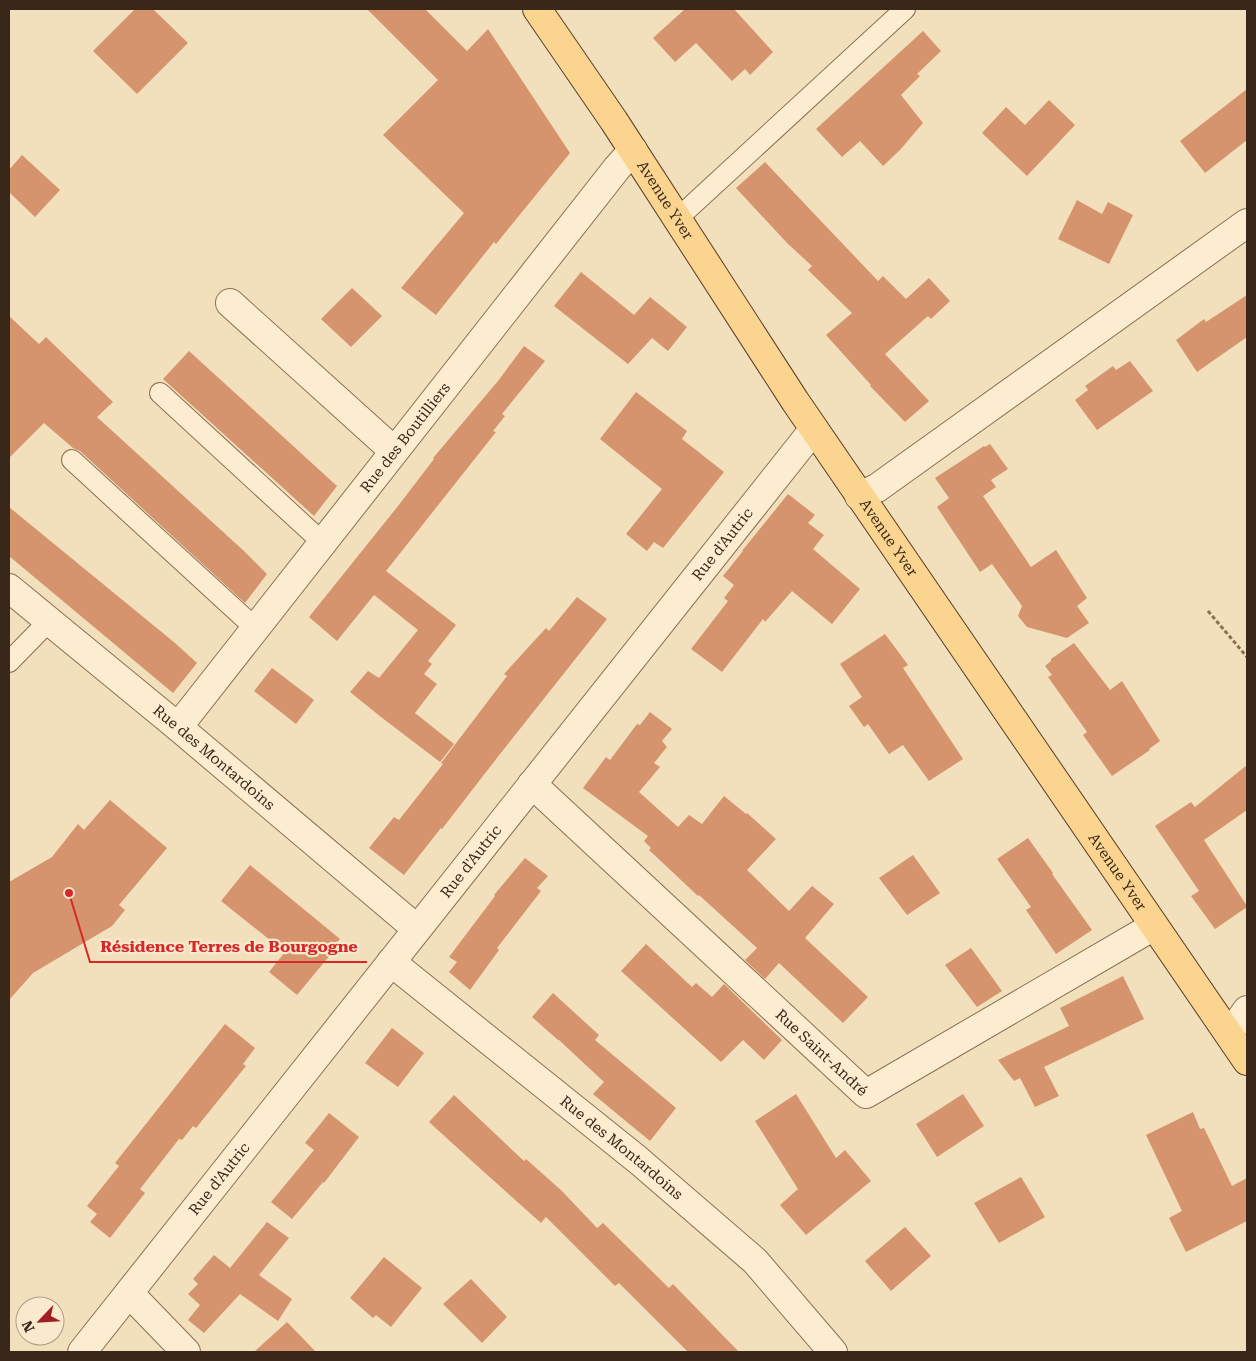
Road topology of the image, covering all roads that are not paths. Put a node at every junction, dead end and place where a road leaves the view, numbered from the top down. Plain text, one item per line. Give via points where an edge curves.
1 (536, 9) edge
2 (905, 9) edge
3 (633, 150) junction
4 (677, 219) junction
5 (1247, 223) edge
6 (230, 303) dead end
7 (160, 393) dead end
8 (814, 429) junction
9 (394, 451) junction
10 (72, 460) dead end
11 (859, 496) junction
12 (322, 542) junction
13 (9, 588) edge
14 (49, 621) junction
15 (255, 628) junction
16 (9, 662) edge
17 (178, 727) junction
18 (532, 784) junction
19 (1154, 926) junction
20 (417, 929) junction
21 (391, 962) junction
22 (1247, 1010) edge
23 (1227, 1030) junction
24 (1247, 1061) edge
25 (129, 1293) junction
26 (82, 1352) edge
27 (186, 1352) edge
28 (833, 1352) edge

1 - 3 main road, Avenue Yver
2 - 4 lane
3 - 4 main road, Avenue Yver
3 - 9 street, Rue des Boutilliers
4 - 8 main road, Avenue Yver
5 - 11 street via 877,488
6 - 9 street
7 - 12 lane
8 - 11 main road, Avenue Yver
8 - 18 street, Rue d'Autric
9 - 12 street, Rue des Boutilliers
10 - 15 lane
11 - 19 main road, Avenue Yver
12 - 15 street, Rue des Boutilliers
13 - 14 street, Rue des Montardoins
14 - 16 lane
14 - 17 street, Rue des Montardoins
15 - 17 street, Rue des Boutilliers
17 - 20 street, Rue des Montardoins
18 - 19 street, Rue Saint-André via 866,1094
18 - 20 street, Rue d'Autric
19 - 23 main road, Avenue Yver
20 - 21 street, Rue d'Autric
21 - 25 street, Rue d'Autric
21 - 28 street, Rue des Montardoins via 638,1160 755,1261
22 - 23 street via 1240,1021
23 - 24 main road, Avenue Yver
25 - 26 street, Rue d'Autric
25 - 27 street

